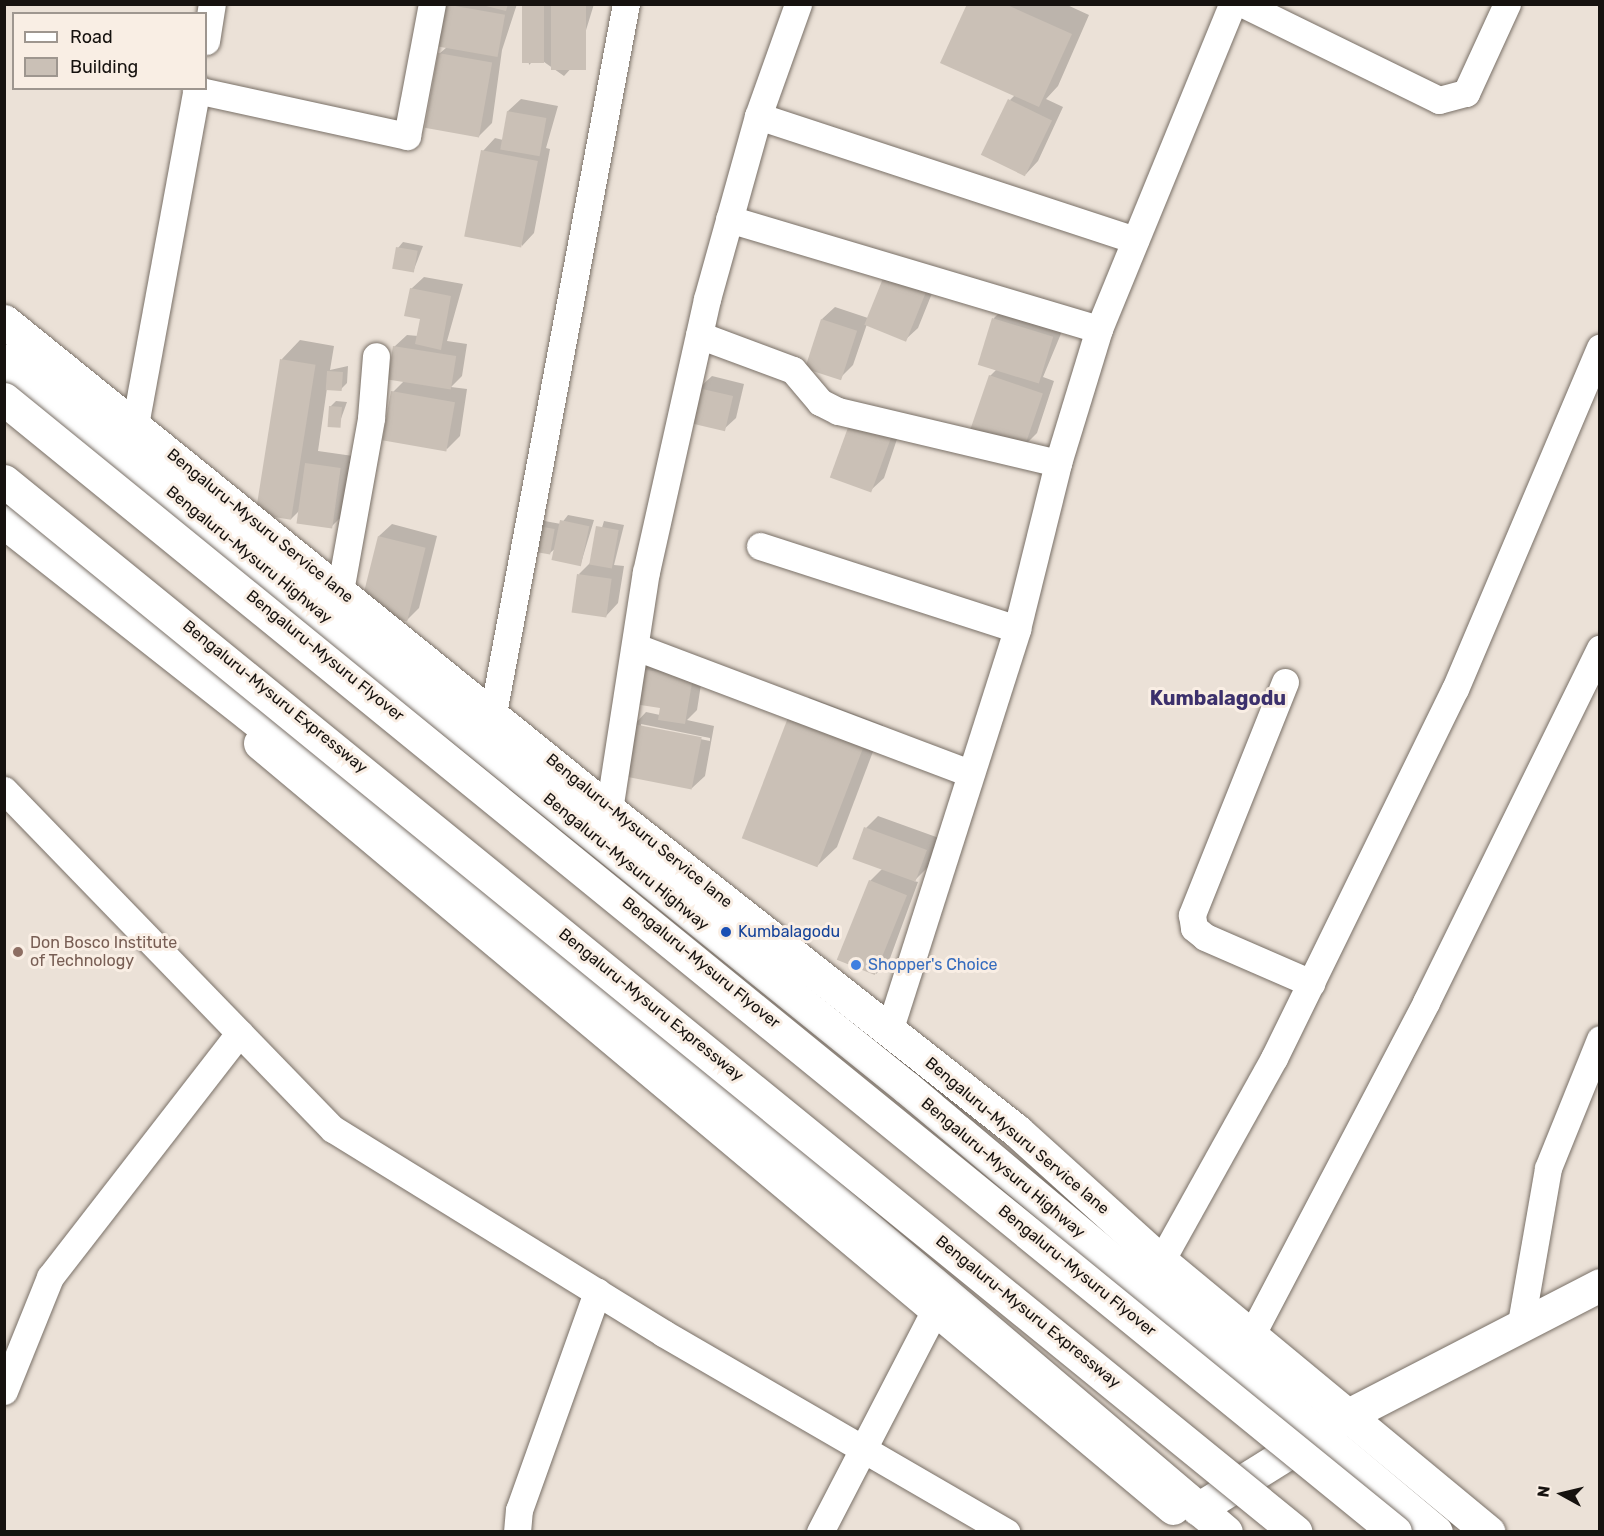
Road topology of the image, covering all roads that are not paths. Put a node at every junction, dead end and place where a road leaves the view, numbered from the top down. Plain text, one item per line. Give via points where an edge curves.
1 (212, 4) edge
2 (432, 4) edge
3 (626, 4) edge
4 (798, 4) edge
5 (1232, 4) edge
6 (1243, 4) edge
7 (1507, 4) edge
8 (207, 35) edge
9 (196, 90) edge
10 (200, 90) edge
11 (758, 116) junction
12 (729, 219) junction
13 (1135, 240) junction
14 (4, 321) edge
15 (1099, 329) junction
16 (699, 335) junction
17 (1599, 346) edge
18 (376, 356) dead end
19 (4, 360) edge
20 (4, 399) edge
21 (135, 425) junction
22 (1058, 463) junction
23 (4, 481) edge
24 (4, 522) edge
25 (4, 542) edge
26 (760, 546) dead end
27 (340, 591) junction
28 (1017, 629) junction
29 (636, 647) junction
30 (1599, 649) edge
31 (1285, 682) dead end
32 (493, 713) junction
33 (969, 773) junction
34 (4, 790) edge
35 (609, 810) junction
36 (1311, 983) junction
37 (890, 1028) junction
38 (239, 1033) junction
39 (1599, 1039) edge
40 (1161, 1261) junction
41 (1599, 1285) edge
42 (597, 1292) junction
43 (935, 1310) junction
44 (1521, 1323) junction
45 (1252, 1332) junction
46 (4, 1391) edge
47 (1350, 1414) junction
48 (1319, 1433) junction
49 (863, 1449) junction
50 (1200, 1520) edge
51 (517, 1532) edge
52 (820, 1532) edge
53 (1006, 1532) edge
54 (1226, 1532) edge
55 (1296, 1532) edge
56 (1395, 1532) edge
57 (1436, 1532) edge
58 (1489, 1532) edge

1 - 8 street
2 - 10 street via 407,136
3 - 32 street
4 - 11 street
5 - 13 street
6 - 7 street via 1439,100 1466,93
9 - 21 street
11 - 12 street
11 - 13 street
12 - 15 street
12 - 16 street
13 - 15 street
14 - 21 main road, Bengaluru-Mysuru Service lane
15 - 22 street
16 - 22 street via 793,370 820,402 838,411
16 - 29 street via 646,572
17 - 36 street via 1455,689
18 - 27 street via 371,418
19 - 48 main road, Bengaluru-Mysuru Highway via 906,1087
20 - 56 main road, Bengaluru-Mysuru Flyover, bridge
21 - 27 main road, Bengaluru-Mysuru Service lane
22 - 28 street
23 - 55 main road, Bengaluru-Mysuru Expressway, bridge
24 - 50 main road, Bengaluru-Mysuru Expressway via 456,878
25 - 43 main road, Bengaluru-Mysuru Expressway via 265,747
26 - 28 street
27 - 32 main road, Bengaluru-Mysuru Service lane
28 - 33 street
29 - 33 street
29 - 35 street
30 - 45 street via 1426,1002
31 - 36 street via 1192,915 1194,928 1205,937
32 - 35 main road, Bengaluru-Mysuru Service lane
33 - 37 street
34 - 38 street
35 - 37 main road, Bengaluru-Mysuru Service lane
36 - 40 street
37 - 40 main road, Bengaluru-Mysuru Service lane via 1017,1131
38 - 42 street via 333,1129
38 - 46 street via 50,1277
39 - 44 street via 1548,1168
40 - 45 main road, Bengaluru-Mysuru Service lane
41 - 44 main road
42 - 49 street
42 - 51 street via 519,1510
43 - 49 street
43 - 50 main road, Bengaluru-Mysuru Expressway
44 - 47 main road
45 - 47 main road, Bengaluru-Mysuru Service lane
47 - 48 main road
47 - 58 main road, Bengaluru-Mysuru Service lane
48 - 50 main road
48 - 57 main road, Bengaluru-Mysuru Highway
49 - 52 street
49 - 53 street
50 - 54 main road, Bengaluru-Mysuru Expressway

